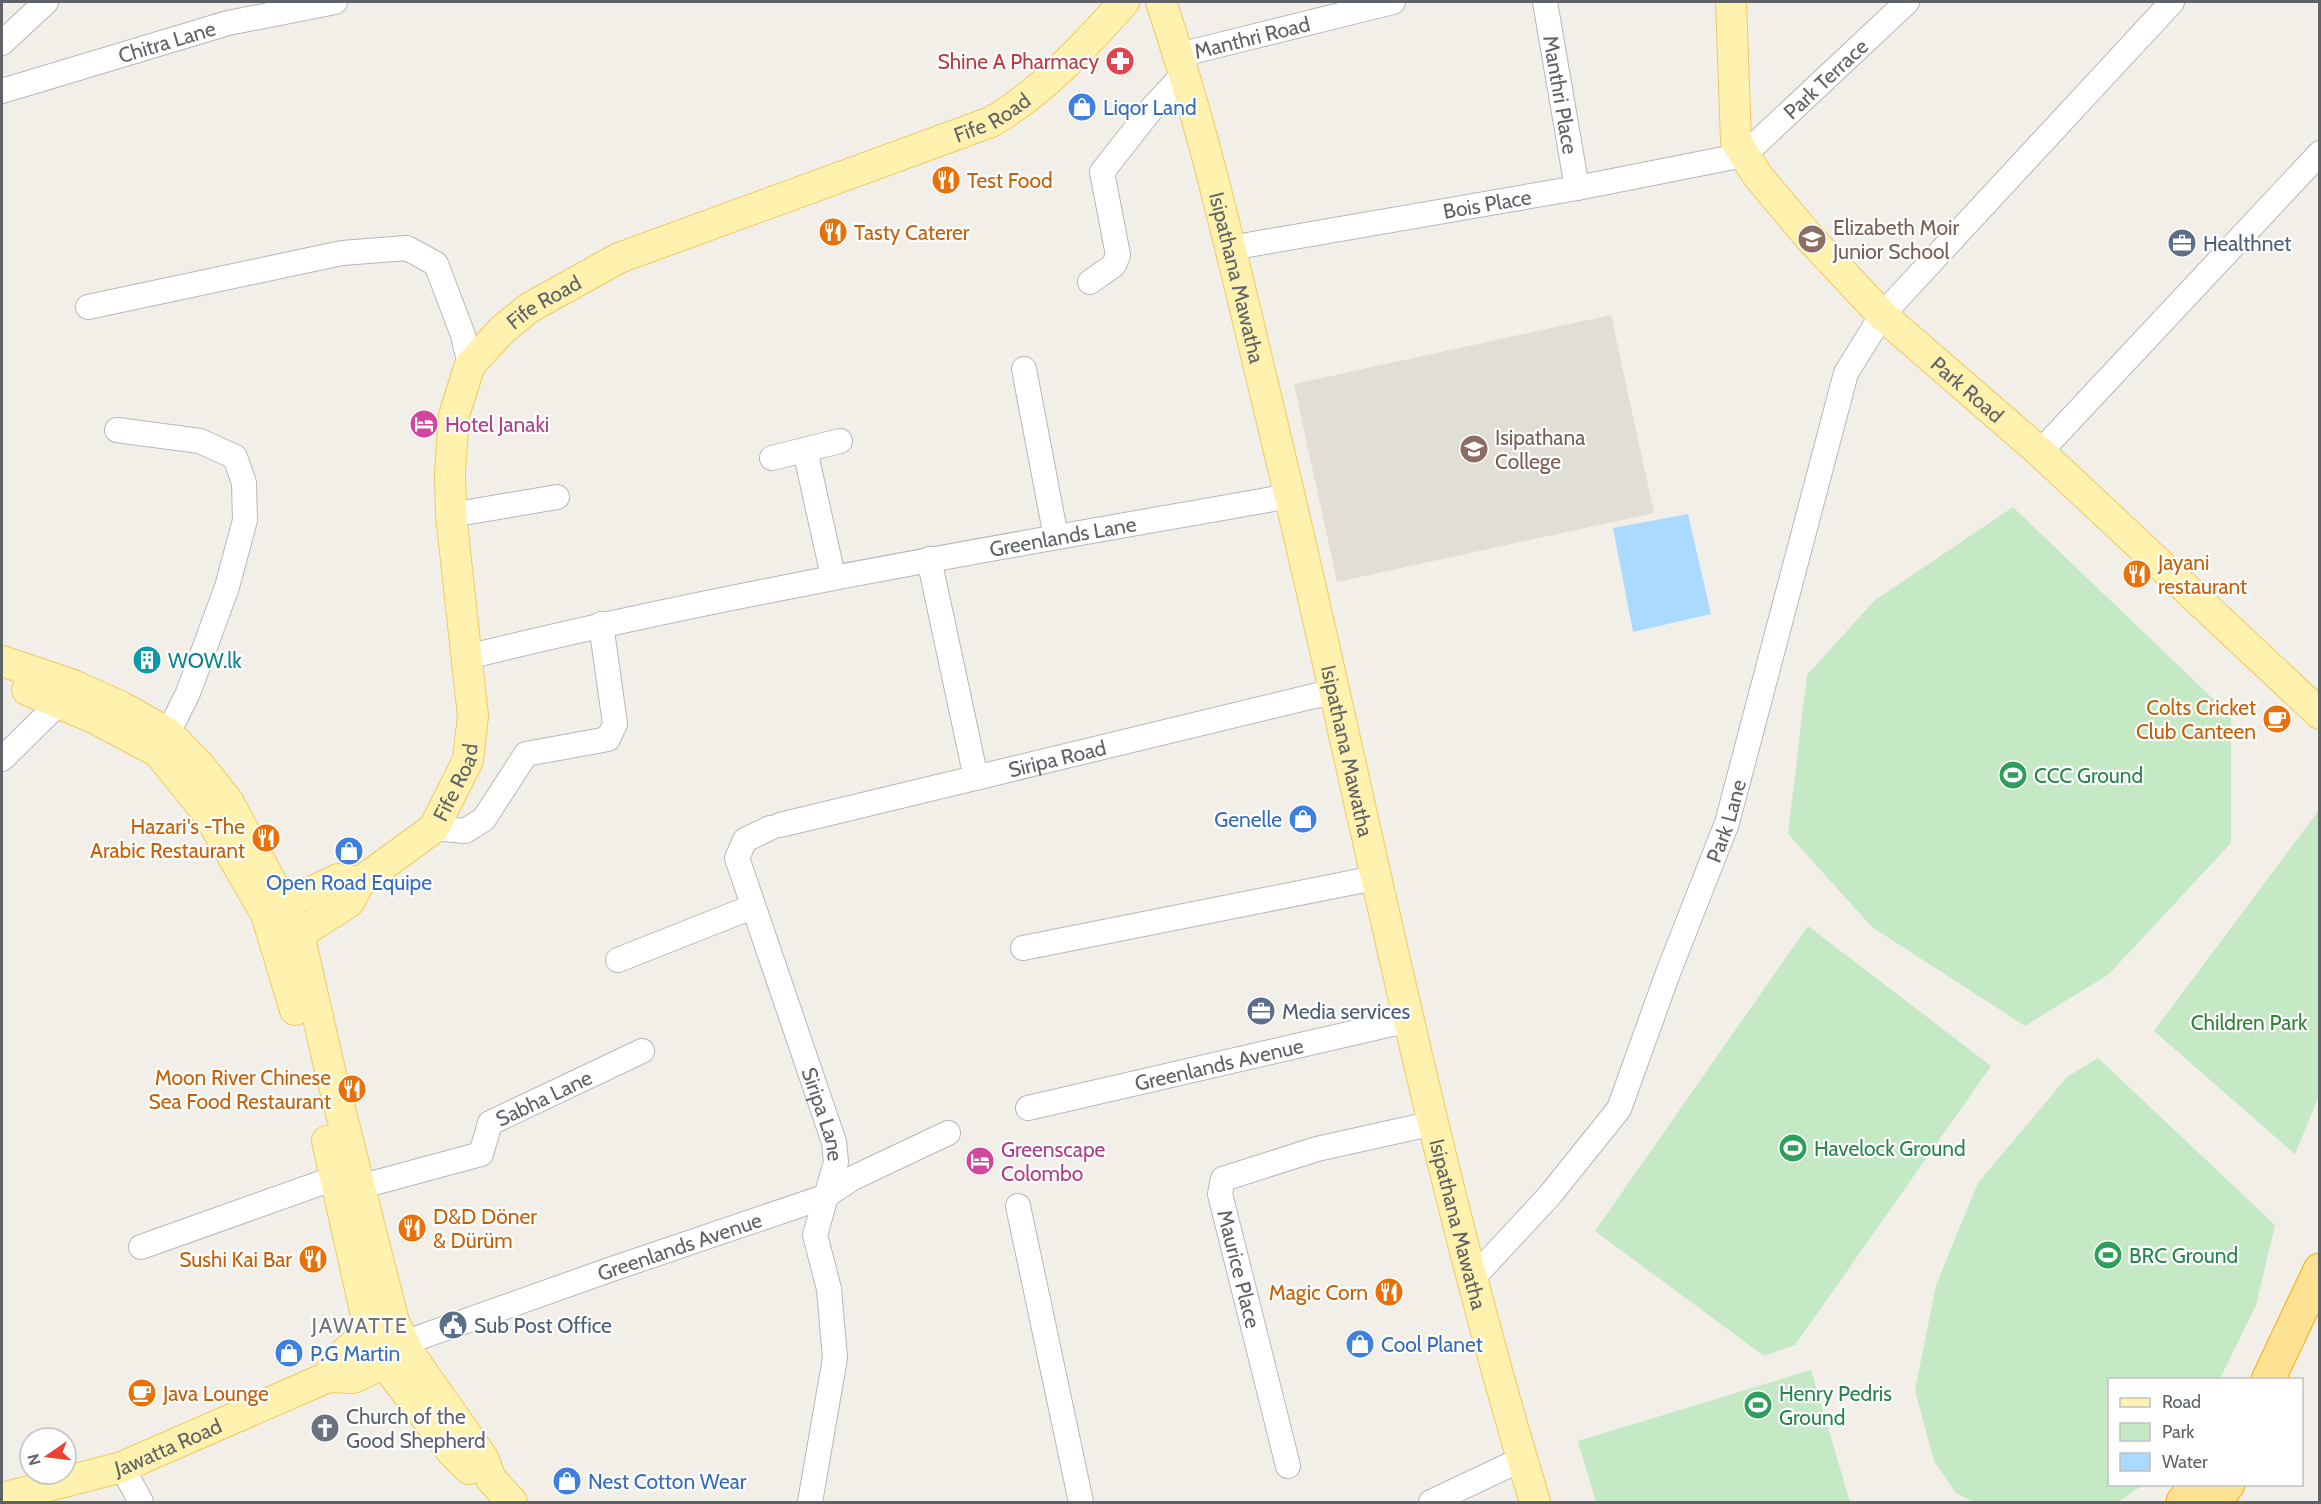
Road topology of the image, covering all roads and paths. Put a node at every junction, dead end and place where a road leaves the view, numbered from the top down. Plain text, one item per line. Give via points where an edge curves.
1 (46, 2) edge
2 (334, 2) edge
3 (1124, 2) edge
4 (1161, 2) edge
5 (1394, 2) edge
6 (1545, 2) edge
7 (1731, 2) edge
8 (1907, 2) edge
9 (2172, 2) edge
10 (226, 12) edge
11 (2, 43) edge
12 (1182, 65) junction
13 (2, 91) edge
14 (2319, 153) edge
15 (1744, 155) junction
16 (1577, 188) junction
17 (1230, 248) junction
18 (1090, 282) dead end
19 (88, 307) dead end
20 (1882, 315) junction
21 (470, 365) junction
22 (1024, 369) dead end
23 (117, 430) dead end
24 (840, 441) dead end
25 (805, 450) junction
26 (2040, 452) junction
27 (772, 458) dead end
28 (1290, 496) junction
29 (557, 497) dead end
30 (451, 515) junction
31 (1056, 537) junction
32 (930, 559) junction
33 (833, 576) junction
34 (601, 624) junction
35 (467, 657) junction
36 (2, 661) edge
37 (2, 681) edge
38 (1335, 691) junction
39 (67, 694) junction
40 (2319, 714) edge
41 (168, 734) junction
42 (2, 759) edge
43 (976, 777) junction
44 (434, 828) junction
45 (745, 840) joint
46 (1375, 878) junction
47 (360, 882) junction
48 (752, 907) junction
49 (275, 909) junction
50 (288, 939) junction
51 (1023, 948) dead end
52 (618, 960) dead end
53 (1409, 1020) junction
54 (642, 1051) dead end
55 (1028, 1108) dead end
56 (1434, 1123) junction
57 (948, 1133) dead end
58 (347, 1182) junction
59 (824, 1197) junction
60 (1018, 1206) dead end
61 (141, 1247) dead end
62 (2319, 1270) edge
63 (1473, 1278) junction
64 (2319, 1320) edge
65 (393, 1343) junction
66 (2269, 1378) edge
67 (2292, 1378) edge
68 (1522, 1459) junction
69 (1288, 1466) dead end
70 (123, 1467) junction
71 (2196, 1486) edge
72 (2227, 1486) edge
73 (2, 1498) edge
74 (141, 1503) edge
75 (512, 1503) edge
76 (810, 1503) edge
77 (1081, 1503) edge
78 (1431, 1503) edge
79 (1535, 1503) edge
80 (2183, 1503) edge
81 (2215, 1503) edge

1 - 11 street
2 - 10 street, Chitra Lane
3 - 21 main road, Fife Road via 1016,107 991,122 619,258 529,308
4 - 12 main road, Isipathana Mawatha
5 - 12 street, Manthri Road
6 - 16 street, Manthri Place
7 - 15 main road, Park Road via 1736,141
8 - 15 street, Park Terrace
9 - 20 street, Park Lane
10 - 13 street, Chitra Lane
12 - 17 main road, Isipathana Mawatha
12 - 18 street via 1102,172 1118,255 1114,265
14 - 26 street
15 - 16 street, Bois Place
15 - 20 main road, Park Road via 1809,237
16 - 17 street, Bois Place
17 - 28 main road, Isipathana Mawatha
19 - 21 street via 342,253 407,248 436,264
20 - 26 main road, Park Road
20 - 63 street, Park Lane via 1846,373 1727,823 1619,1109 1550,1195
21 - 30 main road, Fife Road via 454,415
22 - 31 street
23 - 41 street via 200,441 235,457 244,483 245,520 227,587 188,693
24 - 25 street
25 - 27 street
25 - 33 street
26 - 40 main road, Park Road
28 - 31 street, Greenlands Lane
28 - 38 main road, Isipathana Mawatha
29 - 30 street
30 - 35 main road, Fife Road
31 - 32 street, Greenlands Lane
32 - 33 street, Greenlands Lane
32 - 43 street
33 - 34 street, Greenlands Lane
34 - 35 street, Greenlands Lane
34 - 44 street via 615,724 608,739 526,754 484,819 465,831
35 - 44 main road, Fife Road via 473,716 468,760
36 - 39 main road
37 - 39 main road
38 - 43 street, Siripa Road
38 - 46 main road, Isipathana Mawatha
39 - 41 main road via 120,706
39 - 42 street
39 - 49 main road via 158,752 208,814
41 - 49 main road via 228,801
43 - 45 street, Siripa Road via 775,826
44 - 47 main road, Fife Road
45 - 48 street, Siripa Lane via 737,858
46 - 51 street
46 - 53 main road, Isipathana Mawatha
47 - 49 main road via 338,879
47 - 50 main road, Fife Road via 349,902
48 - 52 street
48 - 59 street, Siripa Lane via 834,1142 836,1162
49 - 50 main road
50 - 58 main road
53 - 55 street, Greenlands Avenue
53 - 56 main road, Isipathana Mawatha
54 - 58 street, Sabha Lane via 490,1123 481,1154
56 - 63 main road, Isipathana Mawatha
56 - 69 street, Maurice Place via 1317,1149 1223,1179 1220,1194
57 - 59 street, Greenlands Avenue via 853,1178
58 - 61 street
58 - 65 main road
59 - 65 street, Greenlands Avenue
59 - 76 street, Siripa Lane via 815,1235 829,1289 836,1358
60 - 77 street
62 - 66 highway
63 - 68 main road, Isipathana Mawatha
64 - 67 highway
65 - 70 main road, Jawatta Road via 342,1354 328,1377
65 - 75 main road via 483,1458 491,1479
68 - 78 street
68 - 79 main road, Isipathana Mawatha
70 - 73 main road, Jawatta Road
70 - 74 street
71 - 80 highway
72 - 81 highway

